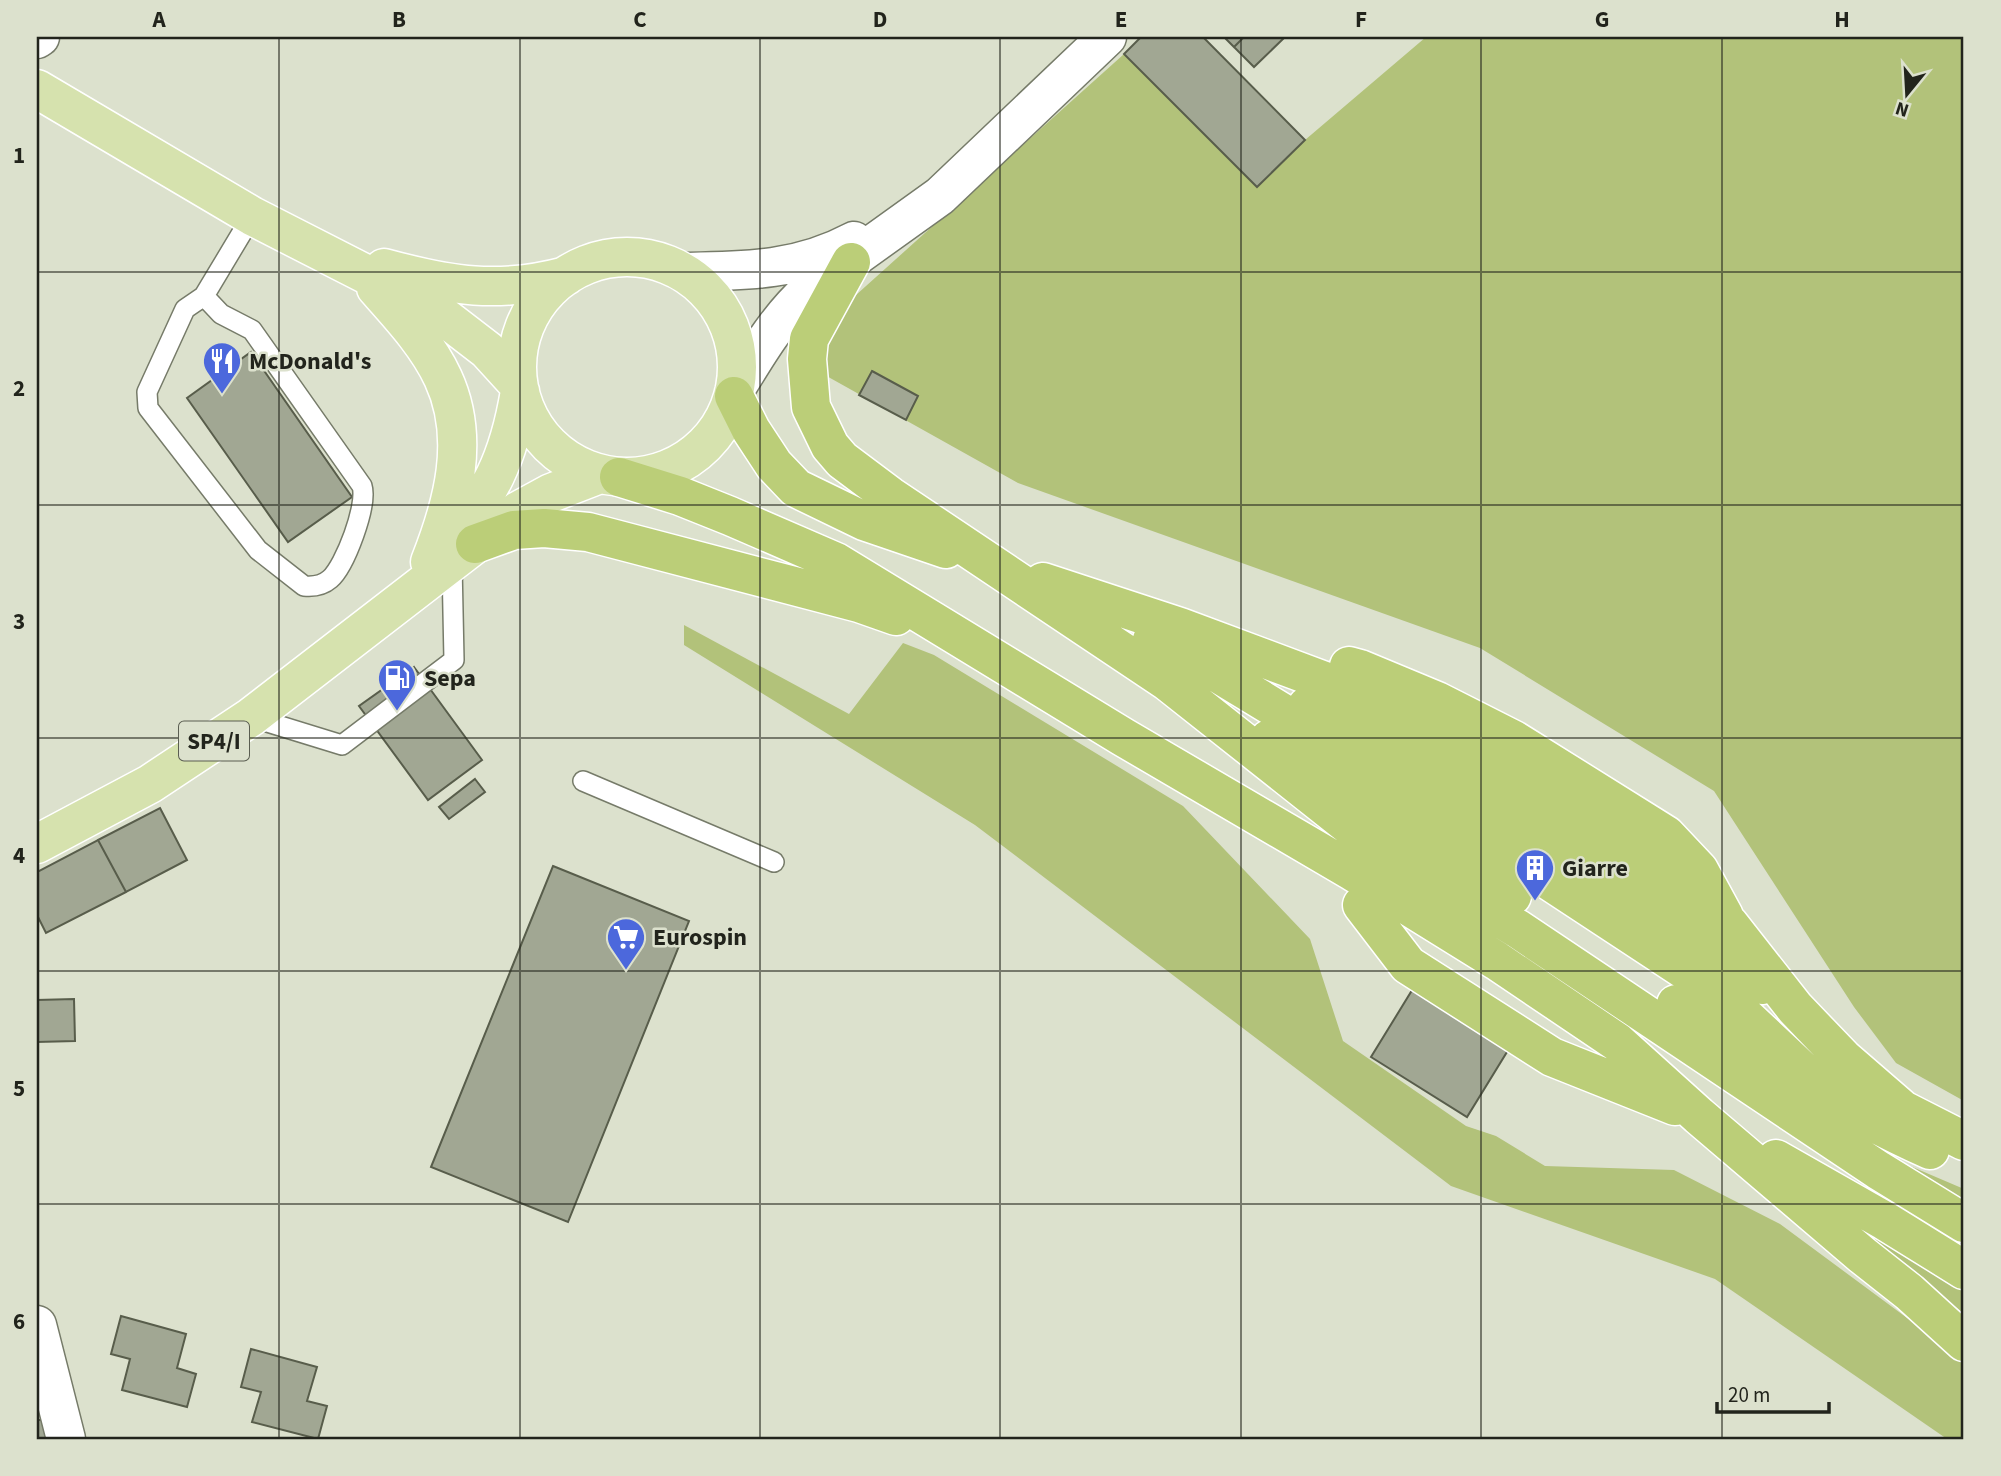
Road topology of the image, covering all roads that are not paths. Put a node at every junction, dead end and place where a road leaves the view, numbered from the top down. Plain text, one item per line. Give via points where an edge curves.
1 (1107, 37) edge
2 (37, 89) edge
3 (940, 196) junction
4 (252, 216) junction
5 (318, 249) junction
6 (851, 262) junction
7 (360, 271) junction
8 (683, 272) junction
9 (566, 276) junction
10 (204, 296) junction
11 (519, 387) junction
12 (734, 393) junction
13 (610, 476) junction
14 (452, 557) junction
15 (1001, 569) junction
16 (965, 640) junction
17 (1209, 668) junction
18 (1168, 682) junction
19 (251, 717) junction
20 (583, 781) dead end
21 (1237, 804) junction
22 (37, 844) edge
23 (774, 863) dead end
24 (1795, 1008) junction
25 (1696, 1016) junction
26 (1837, 1103) junction
27 (1699, 1116) junction
28 (1964, 1141) edge
29 (1964, 1165) edge
30 (1878, 1170) junction
31 (1964, 1223) edge
32 (1964, 1270) edge
33 (37, 1325) edge
34 (1964, 1342) edge
35 (43, 1383) edge
36 (66, 1439) edge

1 - 3 main road
2 - 4 main road
3 - 6 main road
3 - 8 main road via 834,252 762,270
4 - 5 main road
4 - 10 lane
5 - 7 main road
5 - 9 main road via 462,285 526,285
6 - 12 main road via 789,308
6 - 15 highway via 808,339 808,391 818,425 830,446 862,476
7 - 11 main road via 449,320 487,350
7 - 14 main road via 431,357 454,411
8 - 9 main road via 658,261 631,257 590,264
8 - 12 main road via 707,291 731,330 737,359
9 - 11 main road via 542,297 526,323 518,353
10 - 10 lane via 221,314 252,330 365,492 344,560 321,585 304,586 258,550 148,408 147,392 185,309
11 - 13 main road via 530,419 548,443 572,462
11 - 14 main road via 507,450
12 - 13 main road via 718,430 691,457 650,475
12 - 15 highway via 766,453 796,488 864,521
13 - 14 main road via 534,502
13 - 16 highway via 718,511 836,562
14 - 16 highway via 514,530 589,532 859,603
14 - 19 main road, SP4/I
14 - 19 lane via 454,660 342,745
15 - 17 highway
15 - 18 highway
15 - 24 highway via 1180,627 1354,692 1472,755 1640,860 1729,924
16 - 21 highway
17 - 24 highway via 1360,727 1631,893
17 - 26 highway via 1434,805 1720,993
18 - 25 highway via 1312,762
18 - 30 highway via 1355,830 1517,929
19 - 22 main road, SP4/I via 150,784
20 - 23 lane
21 - 27 highway via 1497,961 1606,1035
21 - 27 highway via 1362,905 1408,965 1552,1057
24 - 28 highway via 1903,1111
25 - 26 highway
25 - 30 highway
26 - 29 highway
27 - 32 highway
27 - 34 highway
30 - 31 highway
33 - 35 main road
35 - 36 main road

